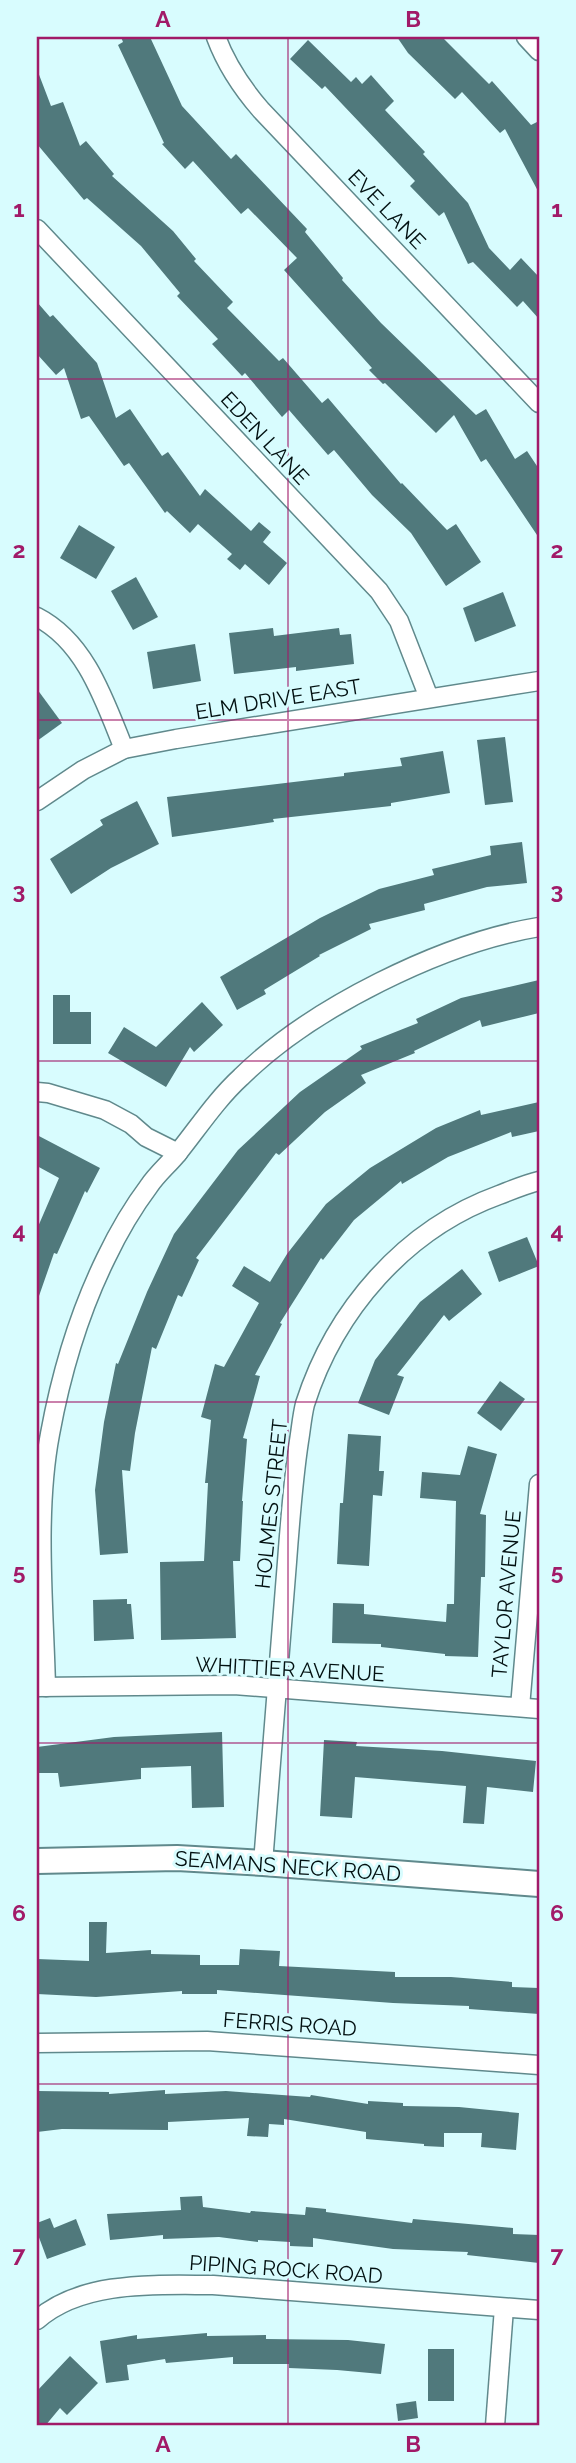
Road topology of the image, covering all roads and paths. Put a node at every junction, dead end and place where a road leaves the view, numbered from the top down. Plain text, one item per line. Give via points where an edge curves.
1 (216, 37) edge
2 (526, 37) edge
3 (539, 51) edge
4 (37, 229) edge
5 (539, 403) edge
6 (37, 617) edge
7 (539, 681) edge
8 (429, 698) junction
9 (124, 750) junction
10 (37, 801) edge
11 (539, 927) edge
12 (37, 1092) edge
13 (178, 1153) junction
14 (539, 1181) edge
15 (539, 1484) edge
16 (41, 1687) edge
17 (276, 1690) junction
18 (520, 1707) junction
19 (539, 1709) edge
20 (37, 1861) edge
21 (263, 1863) junction
22 (539, 1884) edge
23 (37, 2043) edge
24 (539, 2065) edge
25 (504, 2308) junction
26 (539, 2310) edge
27 (37, 2320) edge
28 (495, 2426) edge

1 - 5 street, EVE LANE via 223,56 261,110
2 - 3 street
4 - 8 street, EDEN LANE via 379,591 399,621
6 - 9 street via 72,646 95,679
7 - 8 street, ELM DRIVE EAST
8 - 9 street, ELM DRIVE EAST
9 - 10 street, ELM DRIVE EAST
11 - 13 street via 456,950 403,971 335,1007 243,1074
12 - 13 street via 105,1110
13 - 16 street via 149,1186 106,1258 60,1389 49,1437 43,1514
14 - 17 street, HOLMES STREET via 478,1202 418,1239 386,1267 336,1333 304,1408 293,1475
15 - 18 street, TAYLOR AVENUE
16 - 17 street, WHITTIER AVENUE via 234,1685
17 - 18 street, WHITTIER AVENUE
17 - 21 street, HOLMES STREET
18 - 19 street, WHITTIER AVENUE
20 - 21 main road, SEAMANS NECK ROAD via 177,1858
21 - 22 main road, SEAMANS NECK ROAD
23 - 24 street, FERRIS ROAD via 206,2041
25 - 26 street, PIPING ROCK ROAD
25 - 27 street, PIPING ROCK ROAD via 167,2285 104,2290 70,2300
25 - 28 street

